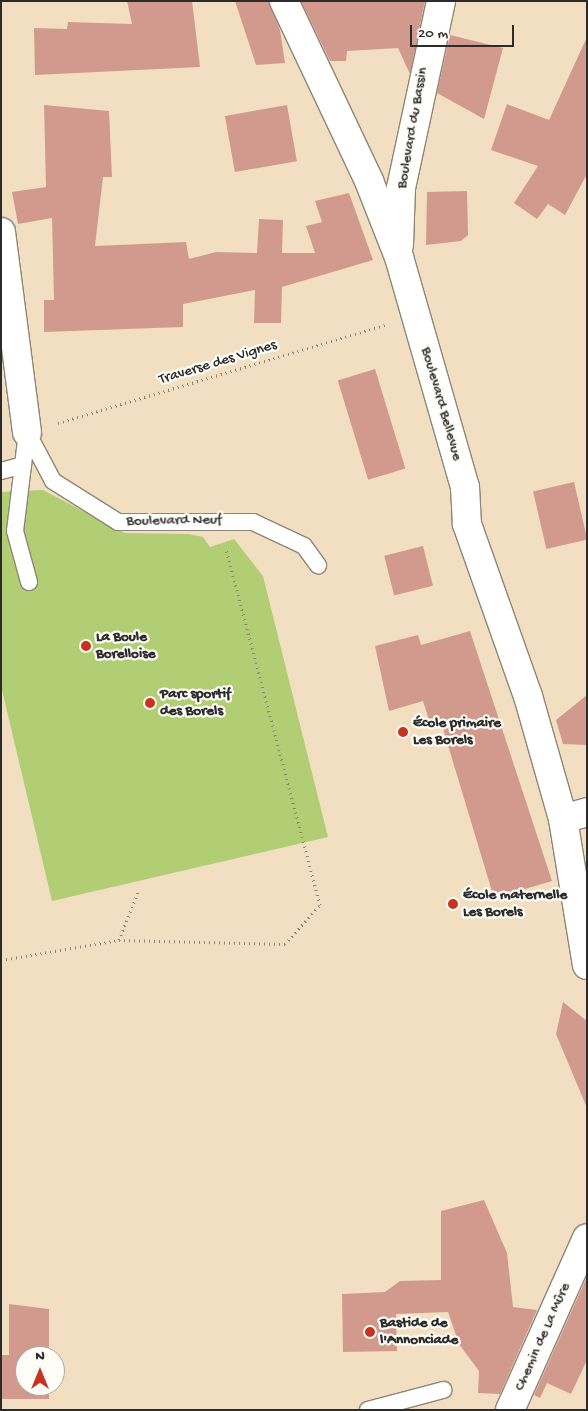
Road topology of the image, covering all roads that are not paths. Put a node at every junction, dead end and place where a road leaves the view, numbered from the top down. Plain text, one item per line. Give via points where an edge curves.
1 (284, 1) edge
2 (441, 1) edge
3 (1, 232) edge
4 (399, 257) junction
5 (27, 432) junction
6 (23, 465) junction
7 (1, 471) edge
8 (318, 565) dead end
9 (29, 582) dead end
10 (575, 816) edge
11 (587, 965) edge
12 (587, 1238) edge
13 (443, 1390) dead end
14 (368, 1410) edge
15 (510, 1410) edge

1 - 4 street, Boulevard Bellevue via 369,181
2 - 4 street, Boulevard du Bassin via 401,188
3 - 5 street, Boulevard Neuf
4 - 10 street, Boulevard Bellevue via 465,487 467,524
5 - 6 lane, Boulevard Neuf
5 - 8 lane, Boulevard Neuf via 53,481 118,522 253,522 304,546
6 - 7 lane
6 - 9 lane, Boulevard Neuf via 15,531
10 - 11 street
12 - 15 street, Chemin de La Mûre
13 - 14 lane

